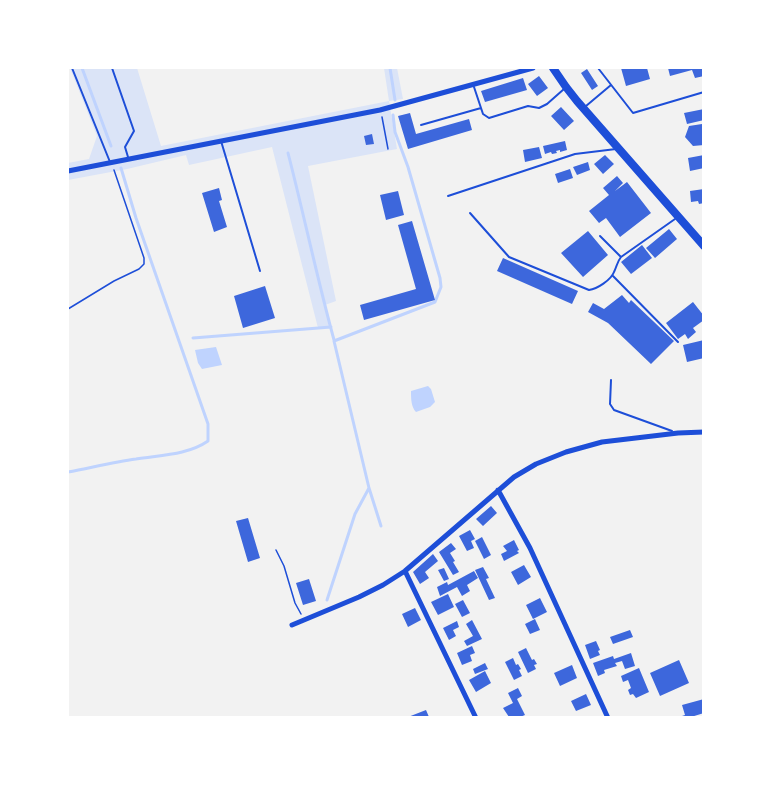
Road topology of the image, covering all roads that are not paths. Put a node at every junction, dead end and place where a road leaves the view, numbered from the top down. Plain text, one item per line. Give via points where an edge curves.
1 (72, 68) edge
2 (112, 68) edge
3 (532, 68) edge
4 (553, 68) edge
5 (597, 68) edge
6 (473, 84) junction
7 (611, 85) junction
8 (566, 87) junction
9 (704, 93) edge
10 (481, 108) junction
11 (584, 108) junction
12 (421, 125) dead end
13 (221, 141) junction
14 (619, 149) junction
15 (128, 160) junction
16 (111, 163) junction
17 (68, 171) edge
18 (448, 196) dead end
19 (470, 213) dead end
20 (678, 217) junction
21 (600, 236) dead end
22 (703, 244) edge
23 (621, 257) junction
24 (260, 271) dead end
25 (613, 276) junction
26 (678, 342) dead end
27 (611, 380) dead end
28 (704, 432) edge
29 (678, 434) junction
30 (498, 490) junction
31 (405, 571) junction
32 (292, 625) dead end
33 (476, 717) edge
34 (608, 717) edge

1 - 16 lane
2 - 15 lane via 134,131 125,147
3 - 6 street
4 - 8 main road
5 - 7 lane
6 - 10 lane
6 - 13 street via 381,110
7 - 9 lane via 633,113
7 - 11 lane
8 - 10 lane via 539,108 528,106 489,118
8 - 11 main road
10 - 12 lane
11 - 14 main road
13 - 15 street
13 - 24 lane
14 - 18 lane via 574,154
14 - 20 main road
15 - 16 street
16 - 17 street
19 - 25 lane via 509,257 589,291
20 - 22 main road
20 - 23 lane
21 - 23 lane
23 - 25 lane
25 - 26 lane
27 - 29 lane via 610,404 614,410
28 - 29 street
29 - 30 street via 610,441 566,452 525,469
30 - 31 street
30 - 34 street via 530,548
31 - 32 street via 359,597
31 - 33 street

